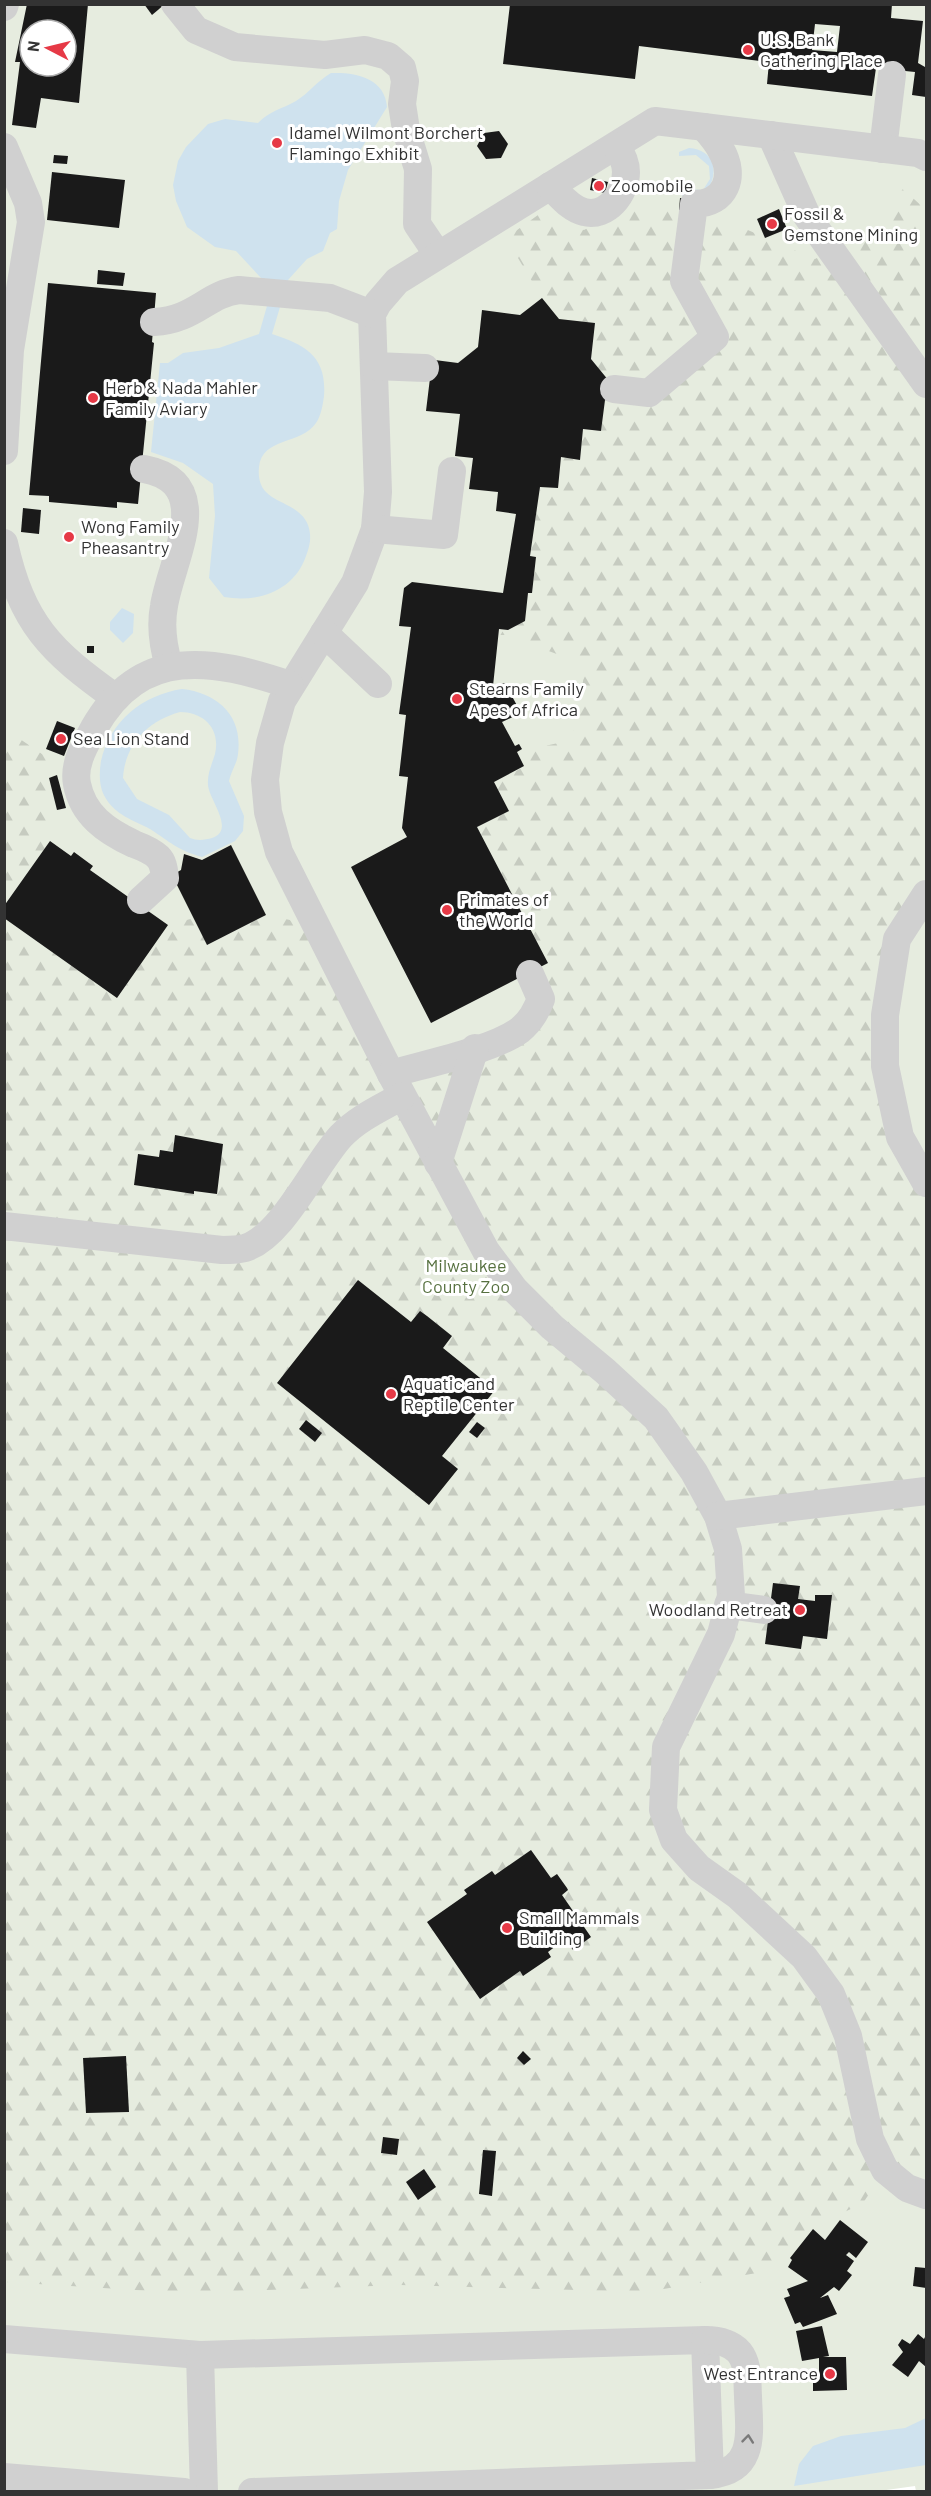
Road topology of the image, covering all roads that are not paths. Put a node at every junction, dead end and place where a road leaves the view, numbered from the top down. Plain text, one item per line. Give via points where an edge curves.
1 (175, 4) edge
2 (892, 75) dead end
3 (704, 127) junction
4 (771, 135) junction
5 (616, 146) junction
6 (4, 147) edge
7 (883, 149) junction
8 (927, 157) edge
9 (550, 186) junction
10 (438, 255) junction
11 (372, 314) junction
12 (154, 322) dead end
13 (374, 366) junction
14 (425, 368) dead end
15 (927, 384) edge
16 (614, 389) dead end
17 (4, 451) edge
18 (144, 469) dead end
19 (452, 471) dead end
20 (375, 529) junction
21 (4, 543) edge
22 (324, 633) junction
23 (169, 666) junction
24 (378, 684) dead end
25 (290, 685) junction
26 (116, 698) junction
27 (927, 894) edge
28 (141, 900) dead end
29 (530, 974) dead end
30 (475, 1048) junction
31 (397, 1085) junction
32 (438, 1163) junction
33 (927, 1183) edge
34 (4, 1226) edge
35 (927, 1491) edge
36 (718, 1516) junction
37 (728, 1605) junction
38 (764, 1610) dead end
39 (927, 2195) edge
40 (4, 2339) edge
41 (705, 2340) junction
42 (200, 2355) junction
43 (710, 2475) junction
44 (4, 2477) edge
45 (184, 2492) edge
46 (204, 2492) edge
47 (252, 2492) edge

1 - 10 street via 196,30 235,47 324,55 365,50 388,56 402,68 406,130 418,169 417,224
2 - 7 street
3 - 4 street
3 - 5 street via 655,121
3 - 16 street via 721,150 728,181 718,198 694,204 684,281 715,337 649,393
4 - 7 street
4 - 15 street via 807,216
5 - 9 street
5 - 9 street via 627,172 614,204 599,212 584,212 567,203
6 - 17 street via 28,203 31,222 10,350
7 - 8 street
9 - 10 street
10 - 11 street via 397,281
11 - 12 street via 330,298 252,290 230,292 184,318
11 - 13 street
13 - 14 street
13 - 20 street via 378,492
18 - 23 street via 176,484 186,509 181,545 164,606 162,626
19 - 20 street via 444,535
20 - 22 street via 355,583
21 - 26 street via 20,598 38,628 60,655
22 - 24 street
22 - 25 street
23 - 25 street via 211,665 247,670
23 - 26 street via 140,677
25 - 31 street via 270,743 265,780 268,812 279,852
26 - 28 street via 84,746 77,765 77,783 89,814 161,862 165,878
27 - 33 street via 897,939 885,1015 885,1066 900,1137
29 - 30 street via 542,999 534,1016 519,1030
30 - 31 street
30 - 32 street
31 - 32 street
31 - 34 street via 340,1137 294,1203 267,1233 246,1248 222,1250
32 - 36 street via 486,1251 515,1290 656,1418 694,1472
35 - 36 street
36 - 37 street via 728,1549
37 - 38 street
37 - 39 street via 721,1634 666,1747 663,1810 674,1840 699,1868 737,1895 804,1957 831,1994 848,2036 870,2139 885,2170 907,2188
40 - 42 street
41 - 42 street
41 - 43 street
43 -> 41 street via 722,2474 738,2464 750,2437 743,2358 728,2344
42 - 46 street
43 - 47 street
44 - 45 street

